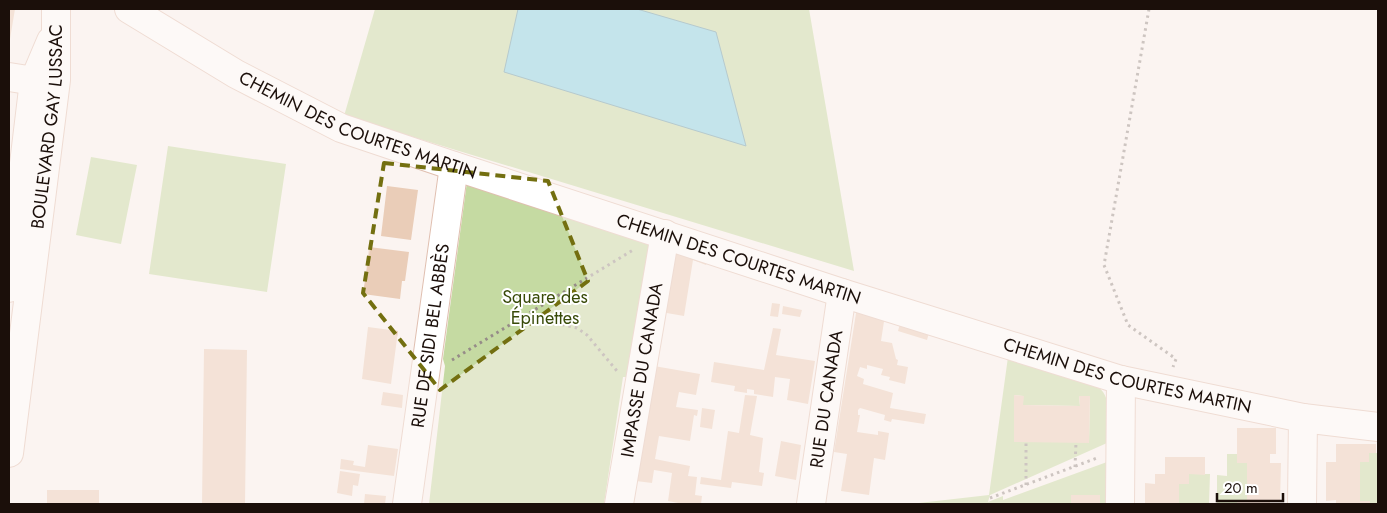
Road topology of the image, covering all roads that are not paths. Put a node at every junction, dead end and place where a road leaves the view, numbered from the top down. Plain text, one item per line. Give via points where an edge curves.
1 (72, 9) edge
2 (129, 9) edge
3 (56, 20) edge
4 (21, 79) edge
5 (454, 166) junction
6 (15, 186) edge
7 (665, 239) junction
8 (9, 288) edge
9 (842, 293) junction
10 (1122, 380) junction
11 (1303, 418) junction
12 (1378, 427) edge
13 (9, 453) edge
14 (407, 504) edge
15 (619, 504) edge
16 (811, 504) edge
17 (1120, 504) edge
18 (1302, 504) edge

1 - 3 street
2 - 5 street, CHEMIN DES COURTES MARTIN via 236,74 341,128
3 - 4 street, BOULEVARD GAY LUSSAC
3 - 13 street, BOULEVARD GAY LUSSAC via 56,80
4 - 6 street, BOULEVARD GAY LUSSAC
5 - 7 street, CHEMIN DES COURTES MARTIN
5 - 14 street, RUE DE SIDI BEL ABBÈS
6 - 8 street, BOULEVARD GAY LUSSAC
7 - 9 street, CHEMIN DES COURTES MARTIN
7 - 15 street, IMPASSE DU CANADA
9 - 10 street, CHEMIN DES COURTES MARTIN
9 - 16 street, RUE DU CANADA
10 - 11 street, CHEMIN DES COURTES MARTIN
10 - 17 street
11 - 12 street, CHEMIN DES COURTES MARTIN
11 - 18 street

